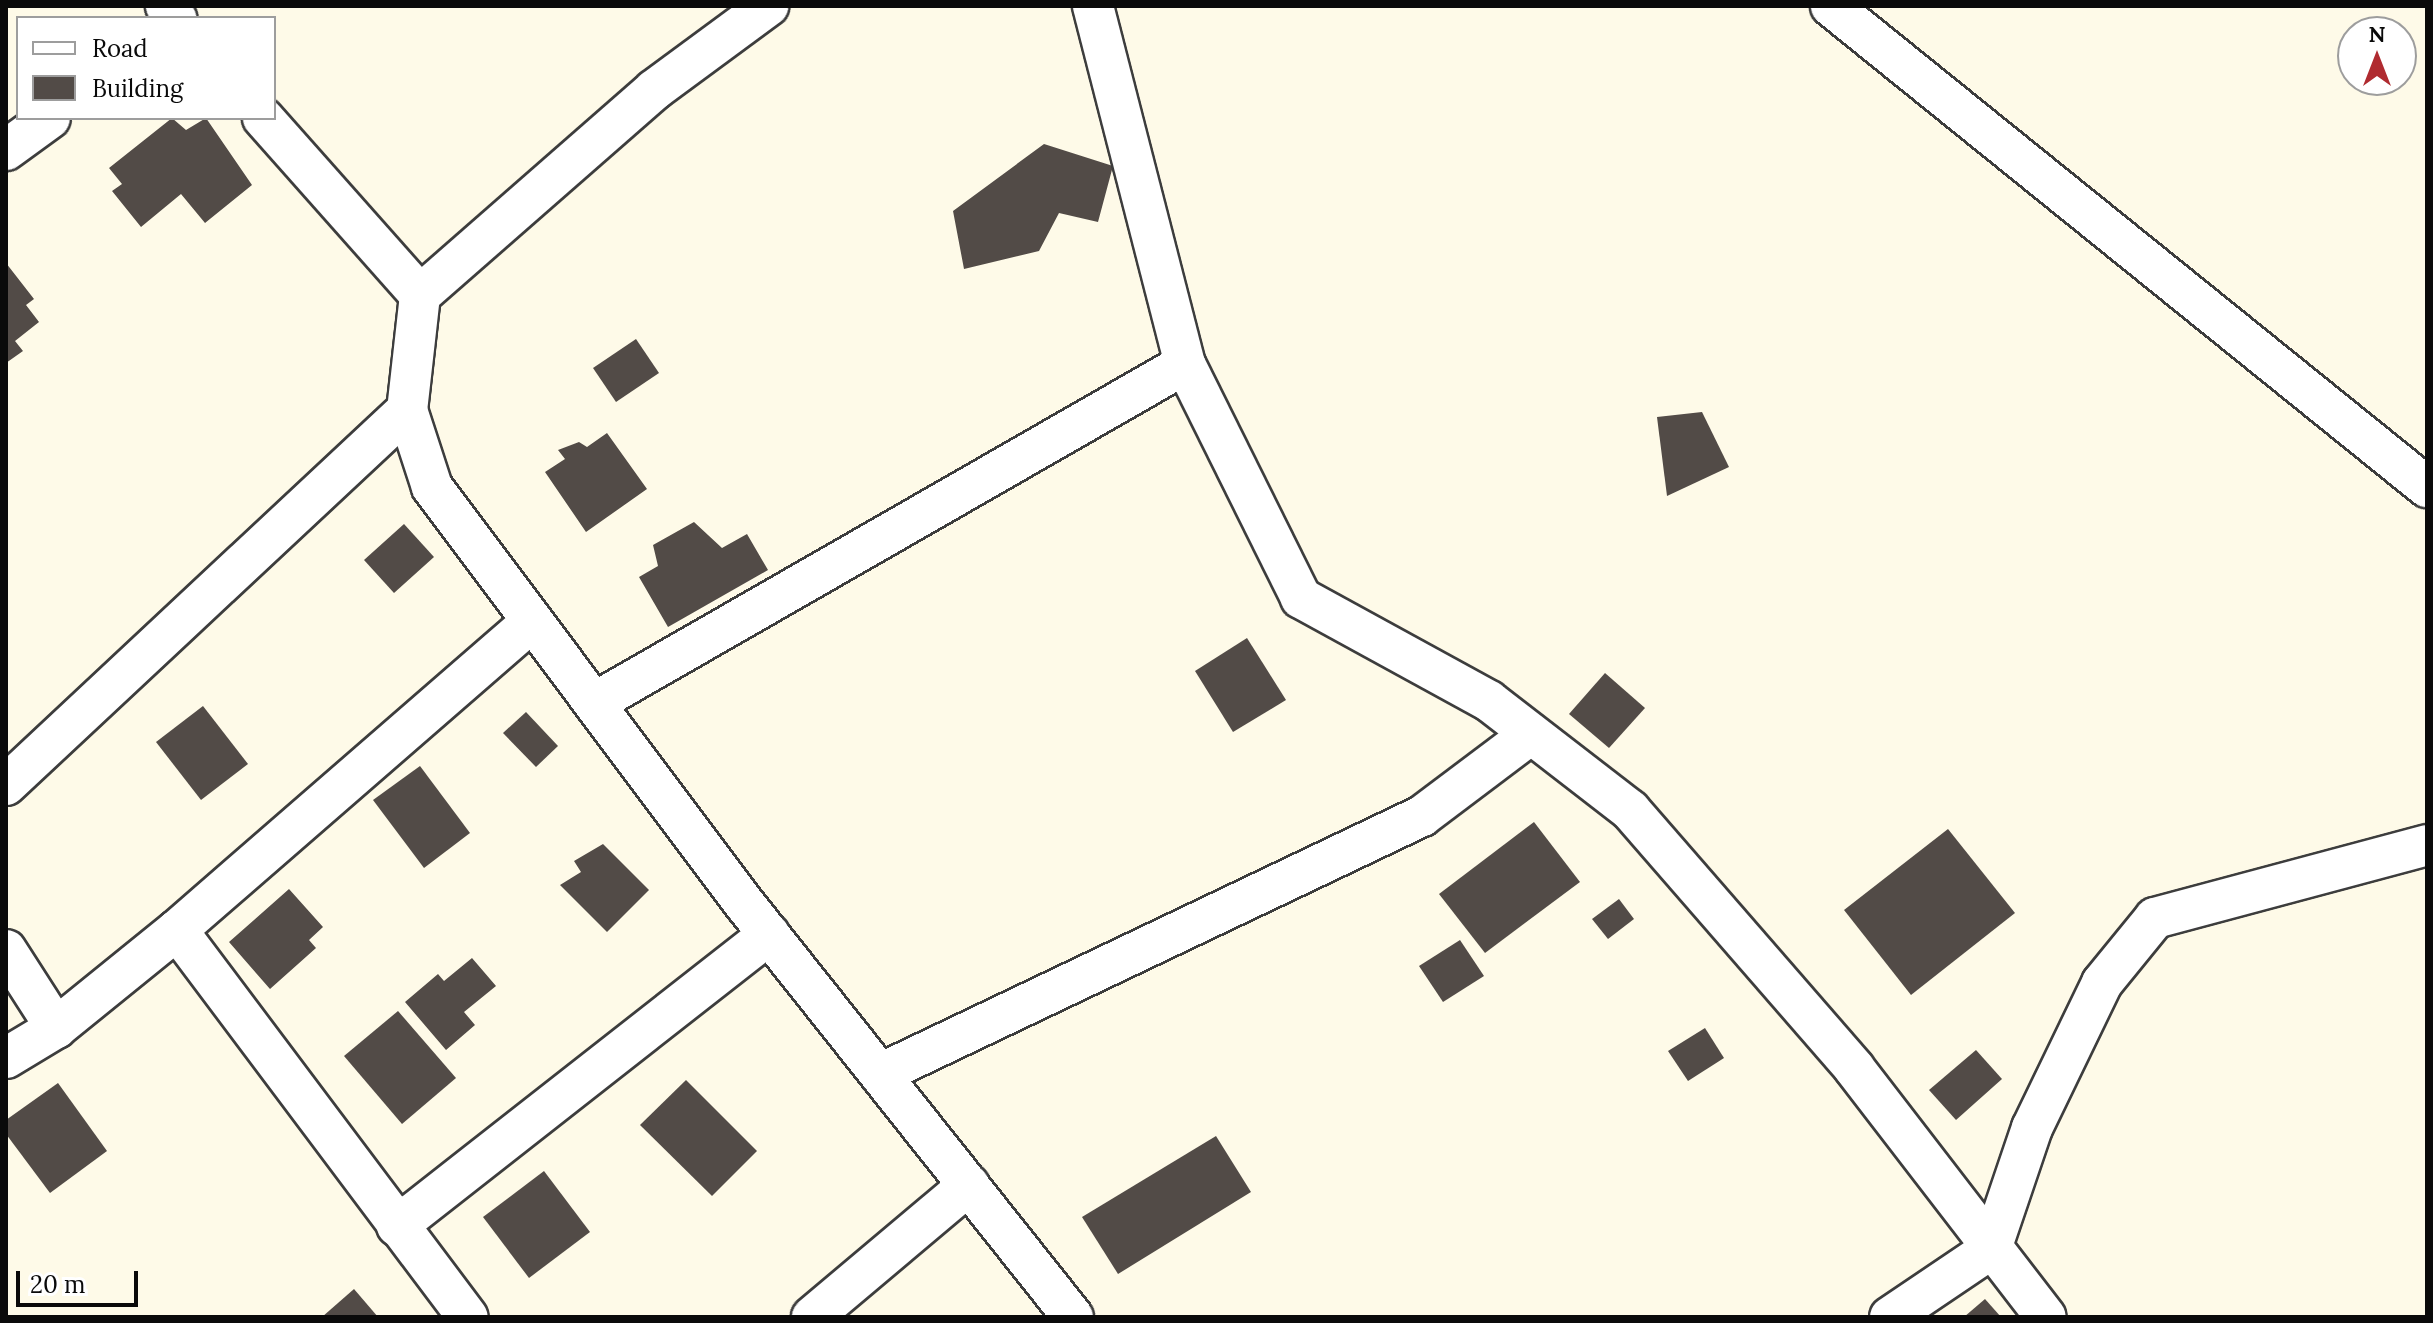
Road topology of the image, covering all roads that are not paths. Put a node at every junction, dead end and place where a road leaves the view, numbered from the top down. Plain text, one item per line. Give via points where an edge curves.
1 (768, 6) edge
2 (1093, 6) edge
3 (1831, 6) edge
4 (47, 120) edge
5 (265, 120) edge
6 (6, 150) edge
7 (420, 295) junction
8 (1185, 364) junction
9 (407, 410) junction
10 (2427, 487) edge
11 (533, 621) junction
12 (594, 703) junction
13 (1531, 734) junction
14 (6, 785) edge
15 (2427, 845) edge
16 (177, 930) junction
17 (769, 934) junction
18 (6, 950) edge
19 (56, 1028) junction
20 (6, 1058) edge
21 (880, 1074) junction
22 (969, 1185) junction
23 (397, 1226) junction
24 (1991, 1249) junction
25 (468, 1317) edge
26 (812, 1317) edge
27 (1073, 1317) edge
28 (1890, 1317) edge
29 (2046, 1317) edge

1 - 7 street via 654,90
2 - 8 street
3 - 10 street
4 - 6 street
5 - 7 street
7 - 9 street
8 - 12 street
8 - 13 street via 1301,598 1489,701
9 - 11 street via 432,487
9 - 14 street
11 - 12 street
11 - 16 street
12 - 17 street
13 - 21 street via 1422,816
13 - 24 street via 1630,810 1854,1068
15 - 24 street via 2155,918 2102,983 2032,1128
16 - 19 street
16 - 23 street
17 - 21 street
17 - 23 street
18 - 19 street
19 - 20 street
21 - 22 street
22 - 26 street
22 - 27 street
23 - 25 street
24 - 28 street
24 - 29 street

